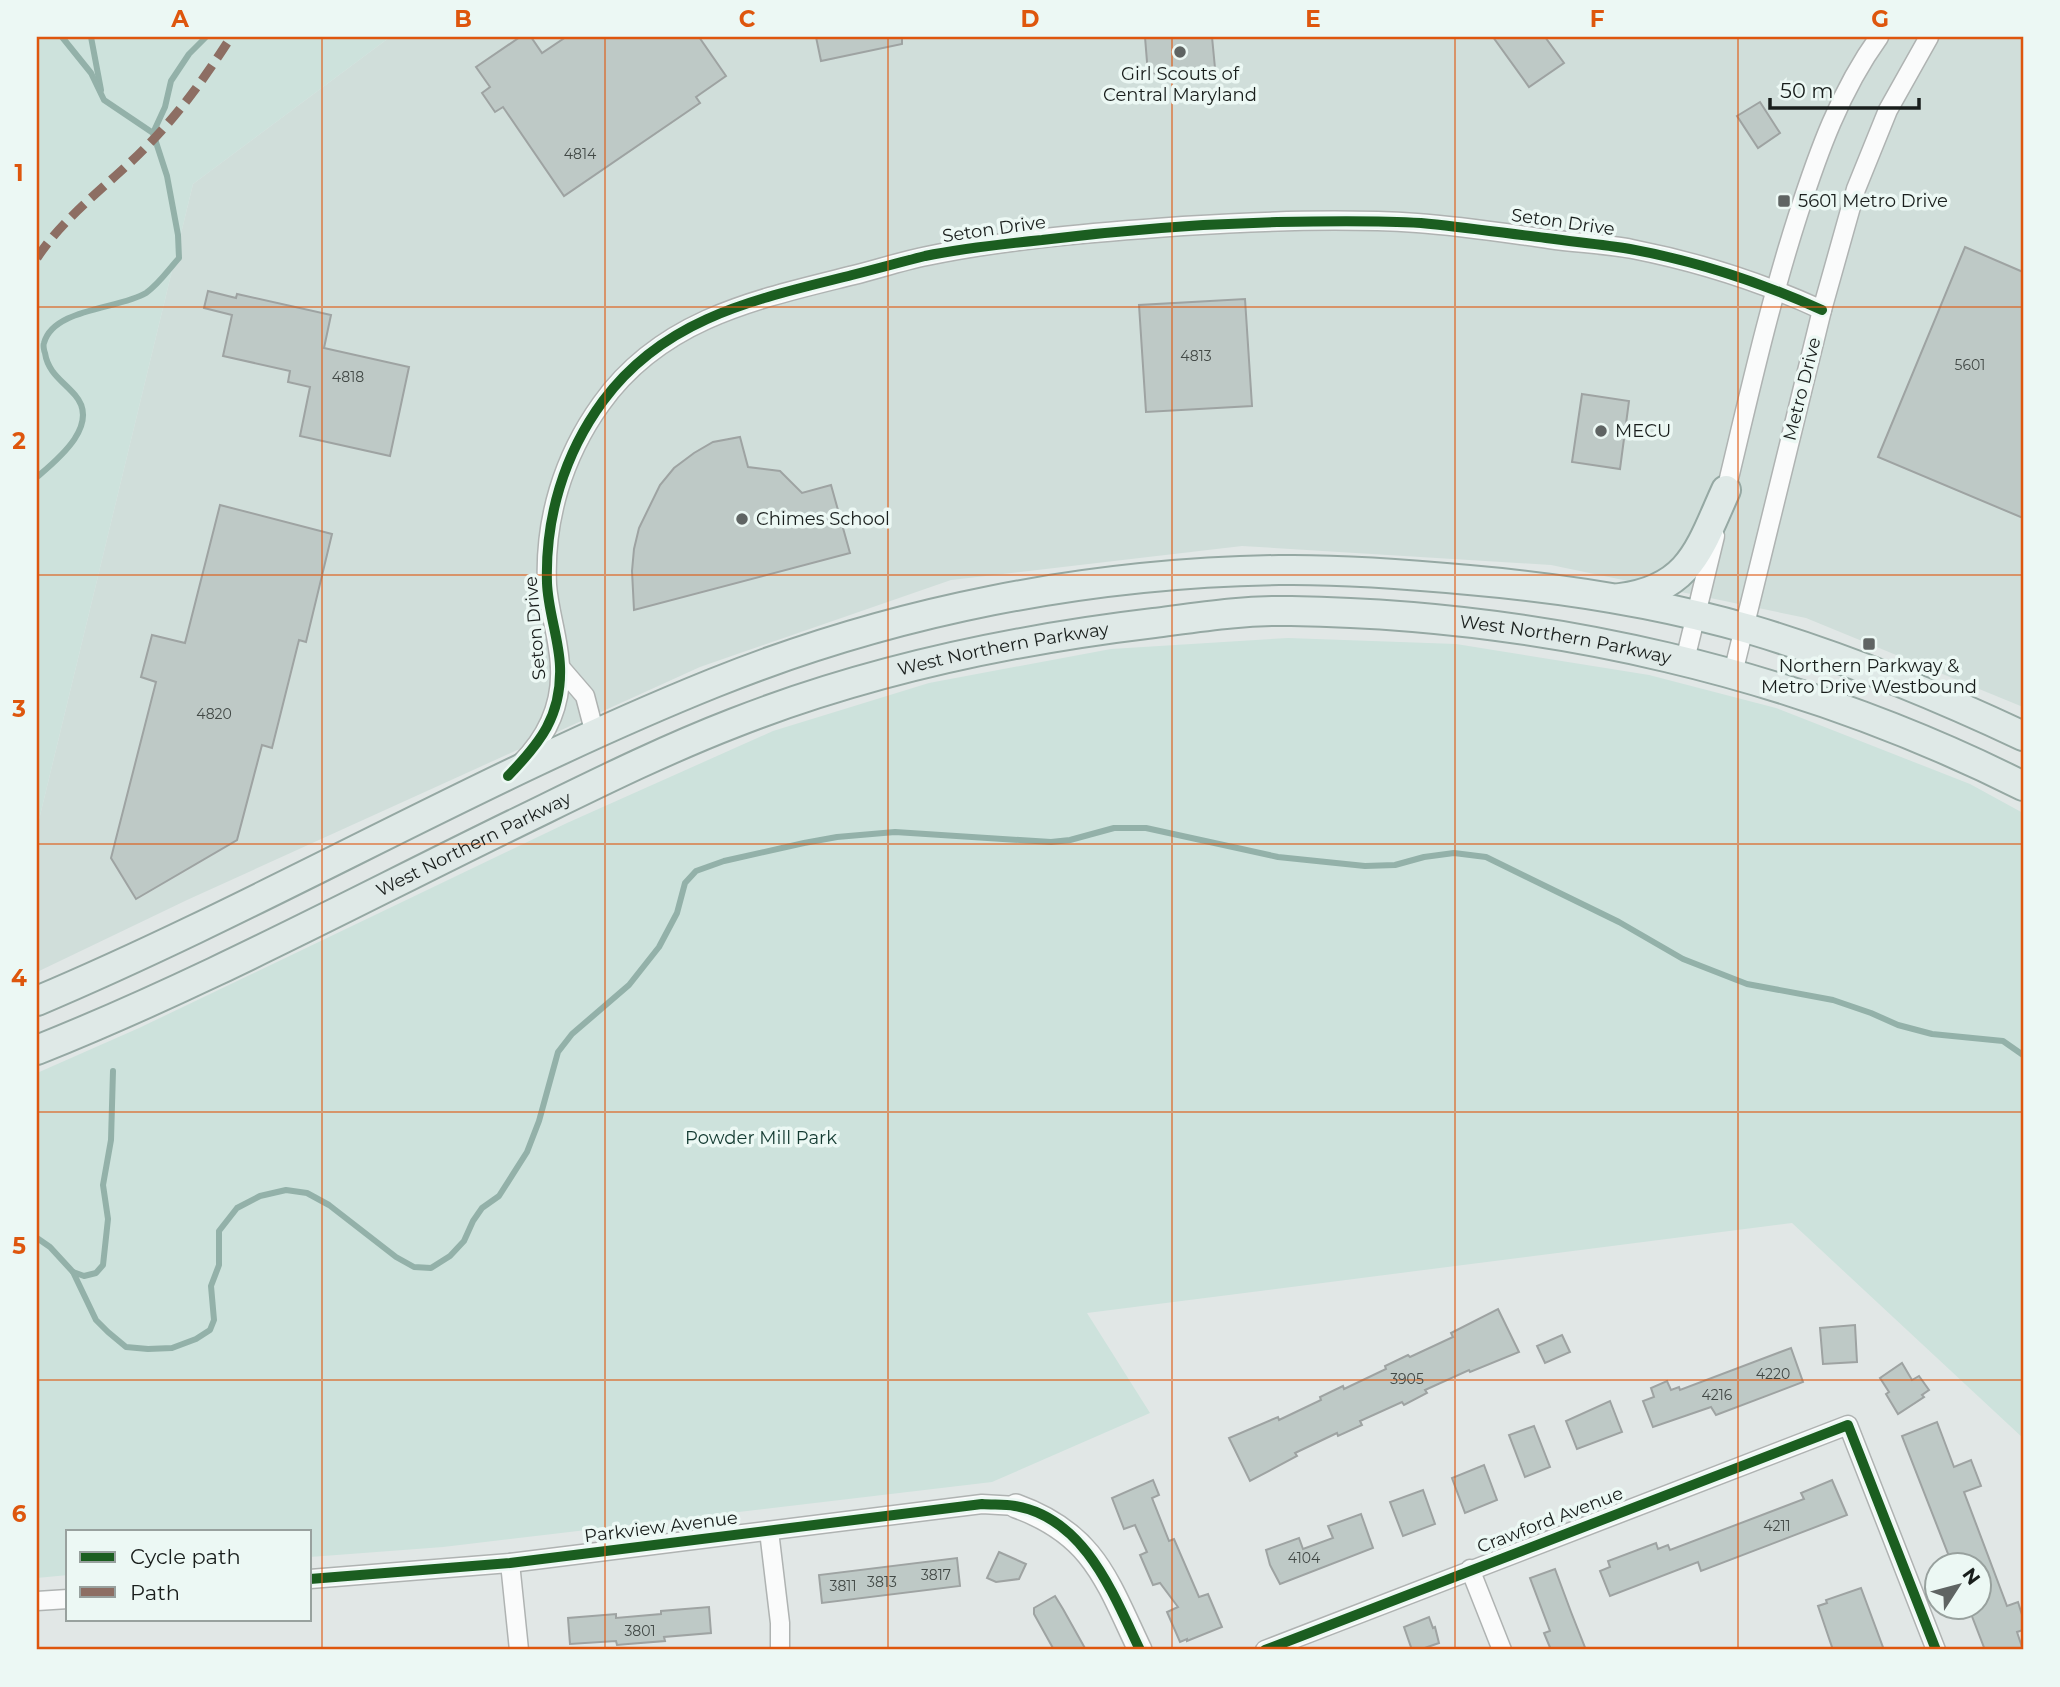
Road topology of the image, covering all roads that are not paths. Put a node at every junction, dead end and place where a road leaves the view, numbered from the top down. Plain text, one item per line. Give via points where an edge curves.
1 (1879, 37) edge
2 (1929, 37) edge
3 (1774, 288) junction
4 (1822, 310) junction
5 (1726, 490) junction
6 (1612, 599) junction
7 (1696, 616) junction
8 (1745, 628) junction
9 (1685, 660) junction
10 (560, 667) junction
11 (1733, 673) junction
12 (595, 734) junction
13 (2023, 736) edge
14 (508, 776) junction
15 (595, 785) junction
16 (2023, 786) edge
17 (37, 1001) edge
18 (37, 1050) edge
19 (1016, 1506) joint
20 (769, 1531) junction
21 (510, 1563) junction
22 (1470, 1569) junction
23 (312, 1579) edge
24 (66, 1599) edge
25 (37, 1601) edge
26 (519, 1650) edge
27 (780, 1650) edge
28 (1140, 1650) edge
29 (1265, 1650) edge
30 (1502, 1650) edge
31 (1936, 1650) edge

1 - 3 street via 1845,90 1828,130
2 - 4 street, Metro Drive via 1888,110 1856,189
3 - 4 street, Seton Drive
3 - 5 street
3 - 10 street, Seton Drive via 1630,249 1484,229 1340,221 1234,223 1131,230 928,256 709,316 637,362 614,386 586,426 563,475 549,531 547,587
4 - 8 street, Metro Drive
5 - 6 main road via 1689,565 1659,586
5 - 7 street
6 - 7 main road
6 - 12 main road via 1521,584 1351,571 1282,570 1126,580 966,605 803,650
7 - 8 main road
7 - 9 street
8 - 11 street, Metro Drive
8 - 13 main road via 1902,682
9 - 11 main road, West Northern Parkway
9 - 15 main road, West Northern Parkway via 1588,639 1425,618 1288,611 1204,615 1028,641 889,673 733,723
10 - 12 street, Seton Drive via 584,696
10 - 14 street, Seton Drive via 554,716 533,751
11 - 16 main road, West Northern Parkway via 1888,726
12 - 14 main road
12 - 15 main road
14 - 17 main road
15 - 18 main road, West Northern Parkway via 241,958
19 - 20 street, Parkview Avenue via 982,1504
19 - 28 street via 1065,1529 1085,1549 1103,1574
20 - 21 street, Parkview Avenue
20 - 27 street
21 - 23 street, Parkview Avenue
21 - 26 street
22 - 29 street, Crawford Avenue
22 - 30 street
22 - 31 street, Crawford Avenue via 1848,1425
24 - 25 street

